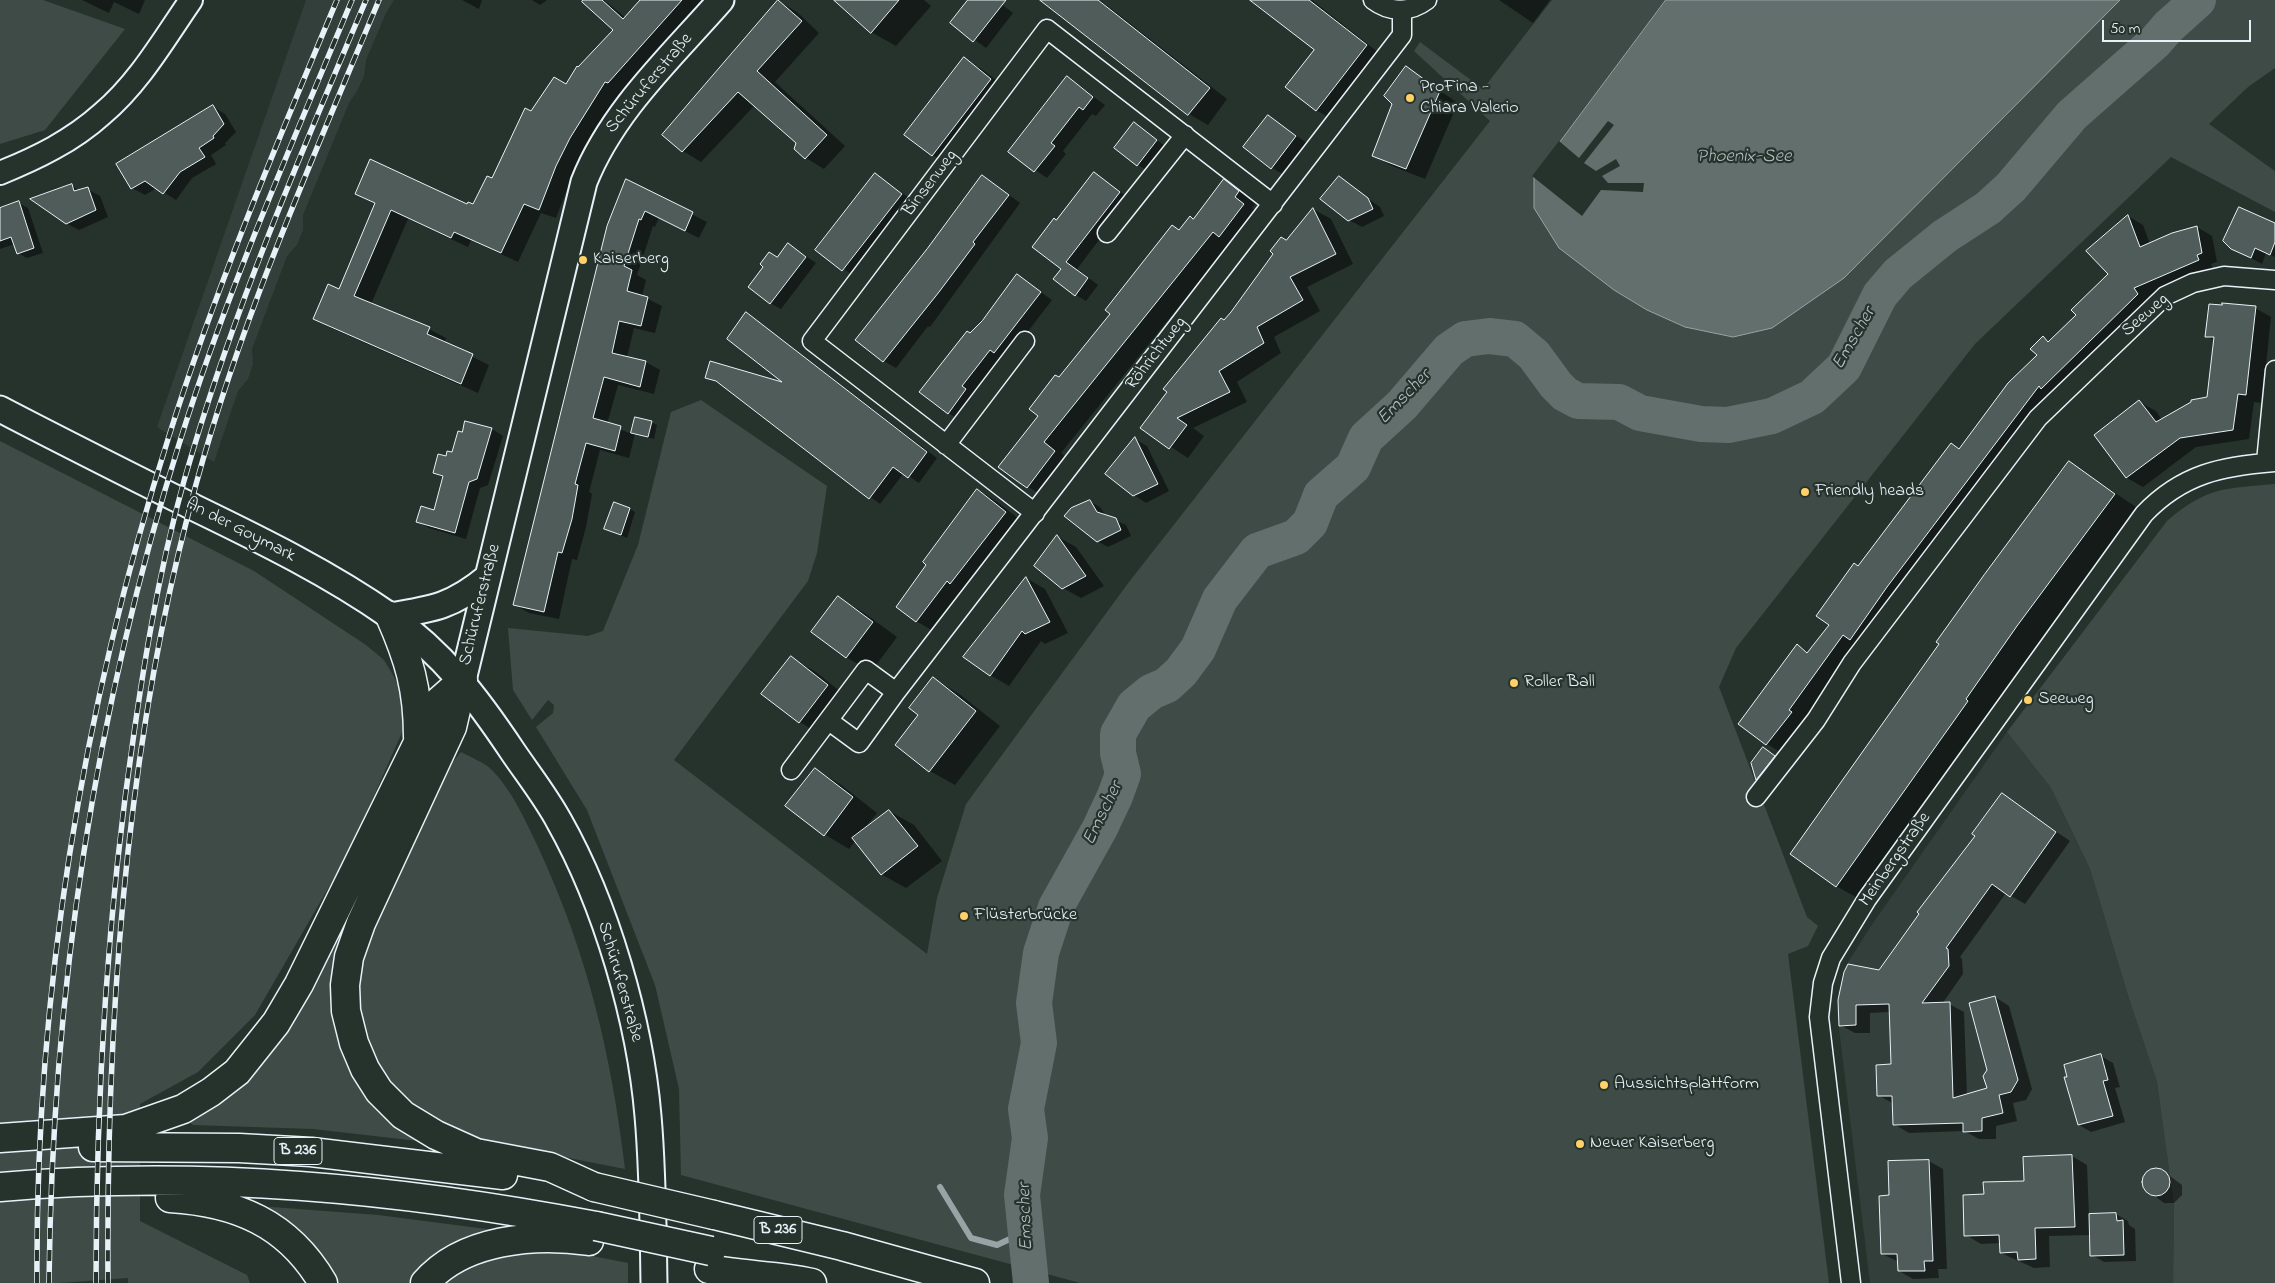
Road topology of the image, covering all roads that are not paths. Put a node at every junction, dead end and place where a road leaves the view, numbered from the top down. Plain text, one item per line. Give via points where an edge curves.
1 (191, 0) edge
2 (722, 0) edge
3 (1373, 0) edge
4 (1427, 0) edge
5 (1402, 12) junction
6 (1185, 135) junction
7 (0, 173) edge
8 (1272, 204) junction
9 (1107, 233) dead end
10 (2275, 280) edge
11 (1025, 341) dead end
12 (2275, 370) edge
13 (0, 409) edge
14 (946, 444) junction
15 (2271, 462) edge
16 (1035, 513) junction
17 (488, 577) junction
18 (390, 616) junction
19 (463, 680) junction
20 (896, 692) junction
21 (829, 721) junction
22 (418, 738) junction
23 (792, 770) dead end
24 (1756, 797) dead end
25 (0, 1138) edge
26 (0, 1154) edge
27 (81, 1183) junction
28 (594, 1187) junction
29 (0, 1188) edge
30 (596, 1234) junction
31 (804, 1281) edge
32 (323, 1283) edge
33 (425, 1283) edge
34 (654, 1283) edge
35 (975, 1283) edge
36 (1851, 1283) edge

1 - 7 street via 140,73 103,114 47,153
2 - 17 main road, Schüruferstraße via 615,122 594,156 584,182
3 - 5 street
4 - 5 street
5 - 8 street, Röhrichtweg via 1402,35
6 - 8 street, Binsenweg
6 - 9 street
6 - 14 street, Binsenweg via 1047,29 812,341
8 - 16 street, Röhrichtweg
10 - 24 street, Seeweg via 2224,276 2193,283 2165,296 2045,411 1852,664 1816,720
11 - 14 street
12 - 15 street
13 - 18 main road, An der Goymark via 249,534
14 - 16 street, Binsenweg
15 - 36 street, Meinbergstraße via 2214,470 2182,482 2144,514 1867,899 1831,958 1823,983 1820,1024
16 - 20 street, Röhrichtweg
17 - 18 main road via 466,595 443,606
17 - 19 main road, Schüruferstraße
18 - 19 main road, An der Goymark via 433,650
18 - 22 highway via 415,684
19 - 22 highway via 438,702
19 - 28 highway via 452,727 361,923 349,957 346,1011 354,1043 379,1091 403,1115 436,1136 476,1153 550,1168
19 - 34 main road, Schüruferstraße via 559,820 582,868 623,981 639,1050 648,1114
20 - 21 street, Röhrichtweg via 859,743
20 - 21 street via 866,670
21 - 23 street
22 - 25 highway via 299,984 276,1023 237,1072 183,1109 126,1129
26 - 28 highway, B 236 via 71,1147 240,1148 311,1152 465,1169 569,1187
27 - 29 highway, B 236
27 - 30 highway, B 236 via 215,1182 346,1188 497,1207
27 - 32 highway via 125,1198 202,1200 233,1208 269,1225 292,1244 312,1265
28 - 35 highway, B 236, bridge via 842,1246
30 - 31 highway via 710,1260 732,1273
30 - 33 highway via 499,1244 457,1258

